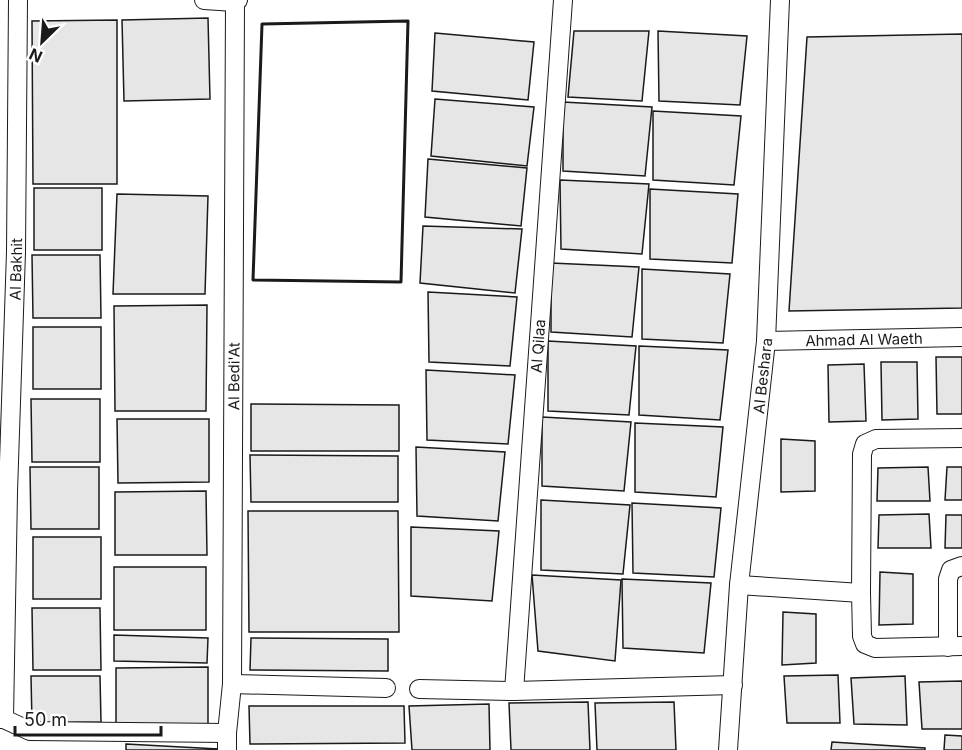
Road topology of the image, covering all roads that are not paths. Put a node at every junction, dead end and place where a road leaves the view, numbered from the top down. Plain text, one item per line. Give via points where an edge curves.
1 (18, 0) edge
2 (204, 0) edge
3 (563, 0) edge
4 (780, 0) edge
5 (236, 1) edge
6 (8, 252) edge
7 (962, 337) edge
8 (766, 341) junction
9 (962, 438) edge
10 (4, 492) edge
11 (962, 566) edge
12 (739, 585) junction
13 (861, 593) junction
14 (955, 646) edge
15 (232, 684) junction
16 (733, 685) junction
17 (386, 688) dead end
18 (419, 689) dead end
19 (514, 691) junction
20 (2, 719) edge
21 (227, 741) edge
22 (728, 750) edge

1 - 6 street, Al Bakhit
2 - 5 street
3 - 19 street, Al Qilaa
4 - 8 street, Al Beshara
5 - 15 street, Al Bedi'At
6 - 10 street, Al Bakhit
7 - 8 street, Ahmad Al Waeth
8 - 12 street, Al Beshara
9 - 13 street via 876,440 865,444
10 - 20 street, Al Bakhit
11 - 14 street via 951,570 948,579
12 - 13 street
12 - 16 street, Al Beshara
13 - 14 street via 865,644 875,648
15 - 17 street
15 - 21 street, Al Bedi'At
16 - 19 street
16 - 22 street, Al Beshara
18 - 19 street
20 - 21 street via 30,731

